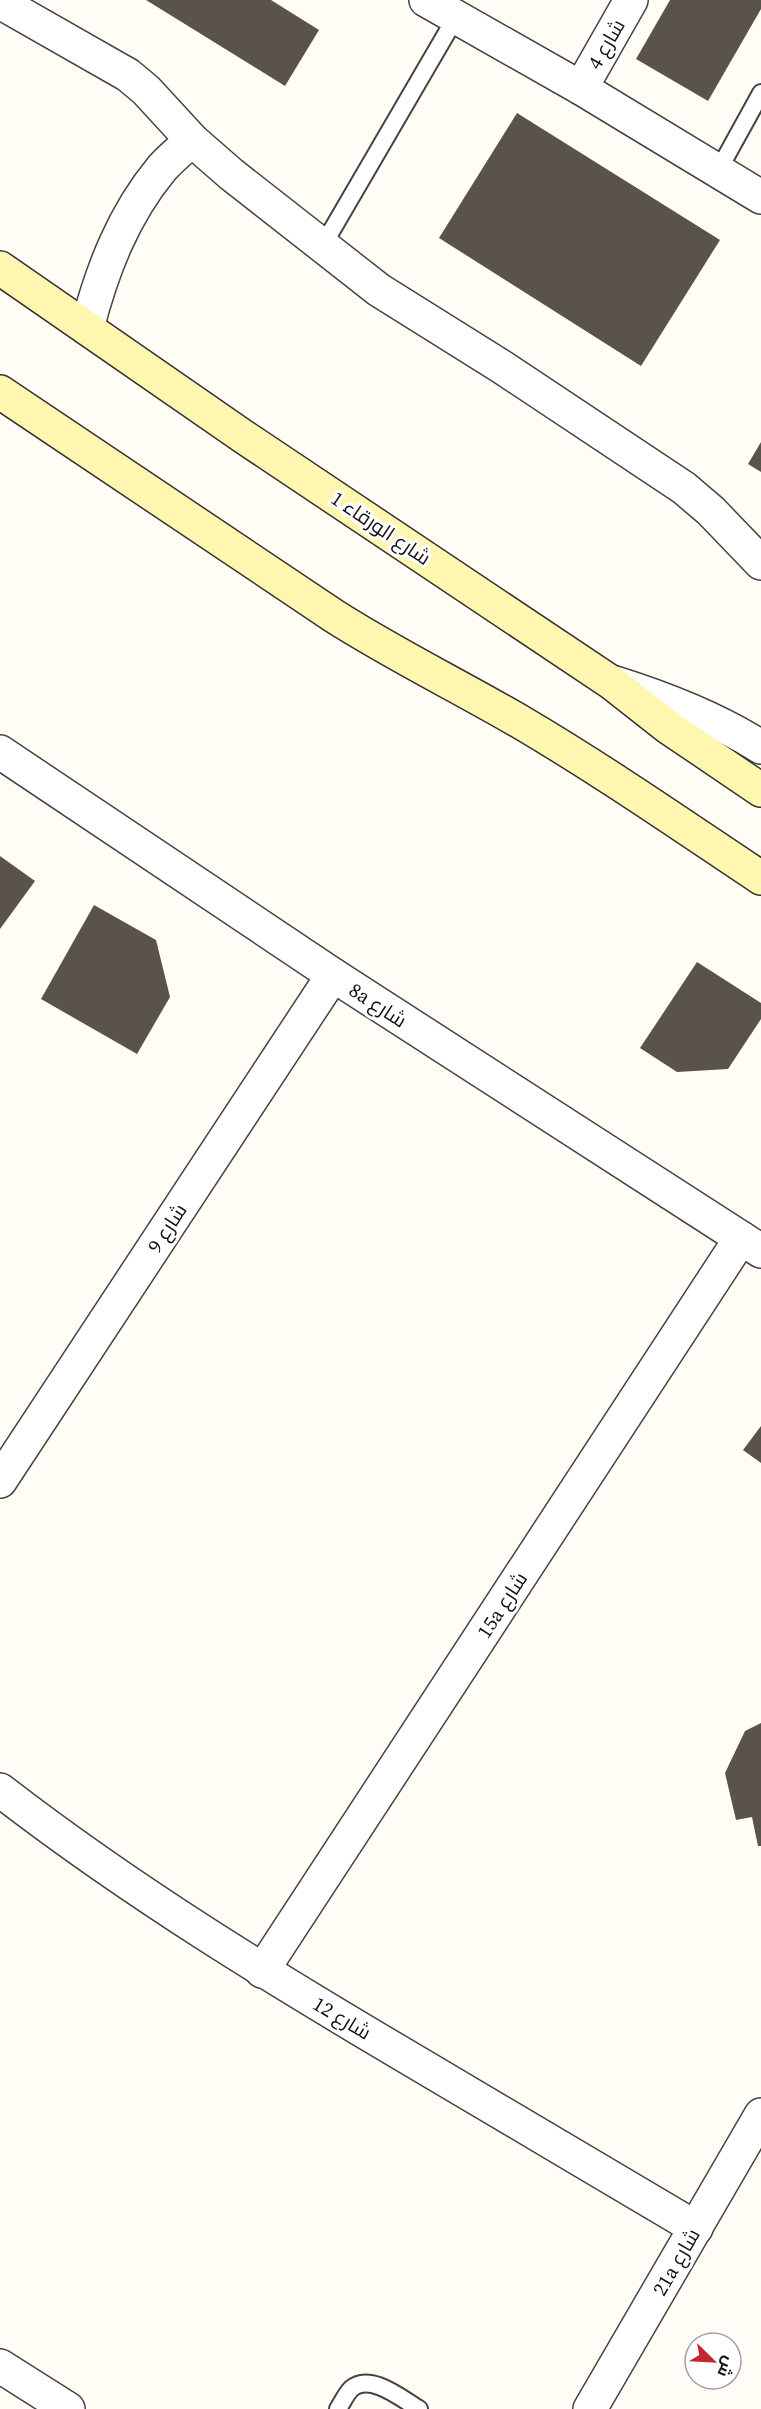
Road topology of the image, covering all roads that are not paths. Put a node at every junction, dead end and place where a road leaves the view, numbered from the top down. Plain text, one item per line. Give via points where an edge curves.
1 (426, 0) edge
2 (631, 0) edge
3 (0, 2) edge
4 (456, 17) junction
5 (581, 88) junction
6 (761, 93) edge
7 (192, 140) junction
8 (717, 171) junction
9 (761, 197) edge
10 (322, 247) junction
11 (0, 268) edge
12 (87, 328) junction
13 (0, 392) edge
14 (761, 562) edge
15 (612, 683) junction
16 (761, 747) edge
17 (0, 752) edge
18 (761, 790) edge
19 (761, 878) edge
20 (333, 975) junction
21 (751, 1244) edge
22 (0, 1481) edge
23 (0, 1790) edge
24 (262, 1971) junction
25 (761, 2115) edge
26 (696, 2228) junction
27 (0, 2366) edge
28 (56, 2406) edge
29 (338, 2409) edge
30 (419, 2409) edge
31 (591, 2409) edge

1 - 4 street
2 - 5 street, شارع 4
3 - 7 street via 128,75 159,102
4 - 5 street
4 - 10 lane
5 - 8 street
6 - 8 lane
7 - 10 street
7 - 12 street via 163,167 136,203 98,284
8 - 9 street
10 - 14 street via 379,290 684,488
11 - 12 main road, شارع الورقاء 1
12 - 15 main road, شارع الورقاء 1
13 - 19 main road via 370,639 596,767
15 - 16 street via 686,708
15 - 18 main road, شارع الورقاء 1 via 668,727
17 - 20 street, 8a شارع
20 - 21 street, 8a شارع
20 - 22 street, شارع 9
21 - 24 street, 15a شارع
23 - 24 street, شارع 12 via 159,1905
24 - 26 street, شارع 12
25 - 26 street, 21a شارع
26 - 31 street, 21a شارع
27 - 28 street
29 - 30 lane via 351,2389 371,2383

